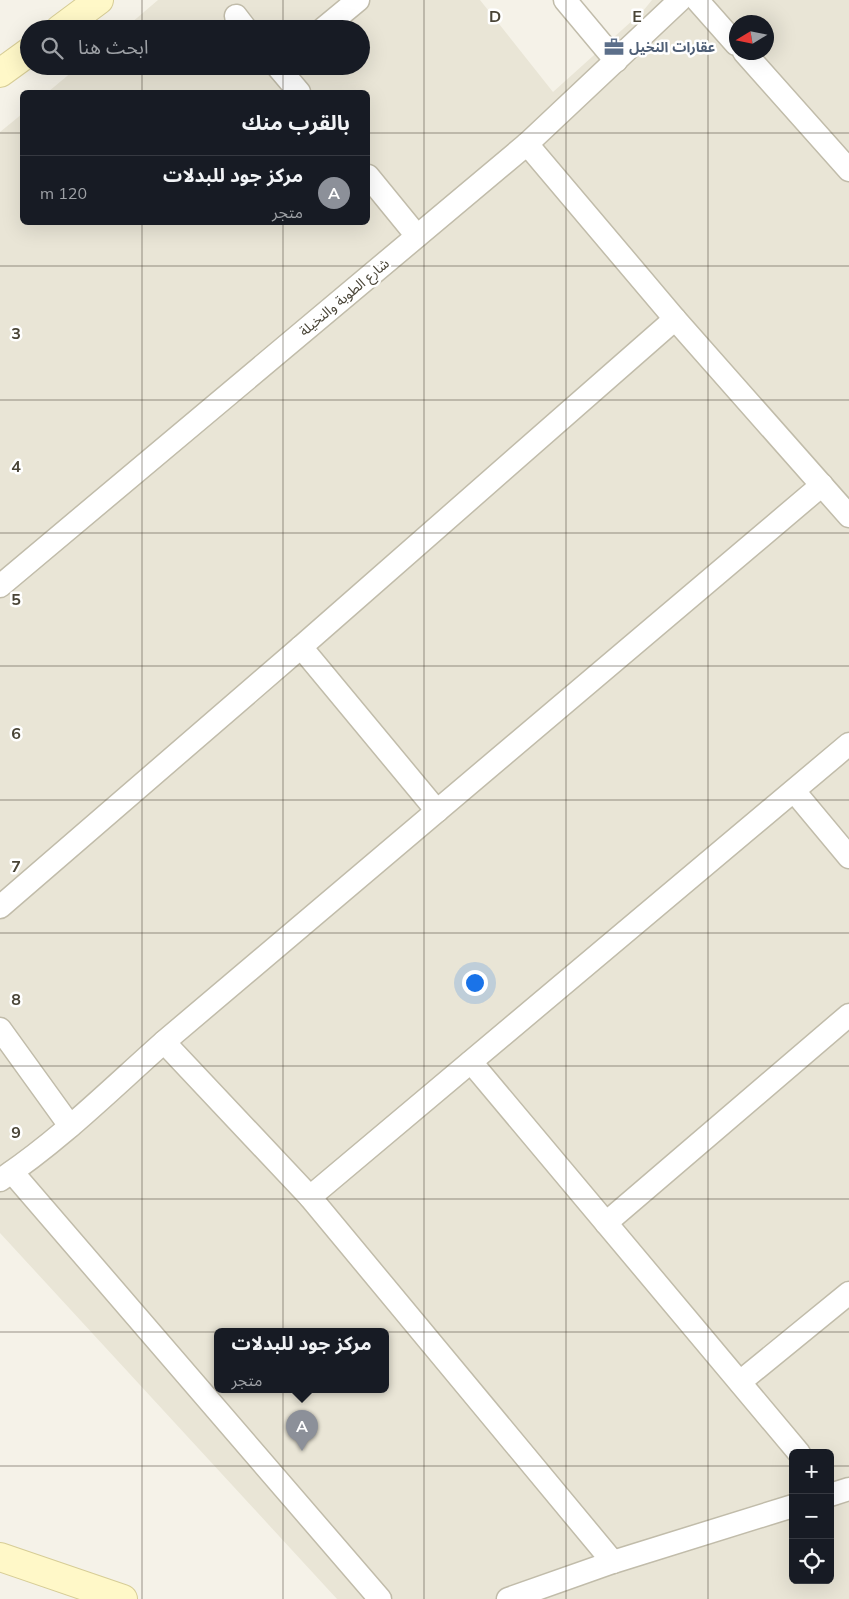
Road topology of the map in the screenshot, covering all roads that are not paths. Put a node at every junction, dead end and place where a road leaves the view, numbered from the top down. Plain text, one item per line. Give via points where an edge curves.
1 (99, 0) edge
2 (358, 0) edge
3 (564, 0) edge
4 (680, 0) edge
5 (697, 0) edge
6 (72, 20) edge
7 (334, 20) edge
8 (729, 36) edge
9 (20, 59) edge
10 (751, 60) edge
11 (616, 61) junction
12 (0, 73) edge
13 (285, 75) edge
14 (297, 90) edge
15 (527, 144) junction
16 (846, 161) edge
17 (370, 178) edge
18 (417, 236) junction
19 (675, 318) junction
20 (822, 485) junction
21 (849, 516) edge
22 (0, 586) edge
23 (301, 648) junction
24 (849, 744) edge
25 (794, 791) junction
26 (437, 811) junction
27 (849, 857) edge
28 (0, 907) edge
29 (849, 1015) edge
30 (0, 1028) edge
31 (164, 1042) junction
32 (471, 1062) junction
33 (70, 1126) junction
34 (6, 1176) edge
35 (310, 1197) junction
36 (606, 1223) junction
37 (849, 1293) edge
38 (740, 1382) junction
39 (796, 1449) edge
40 (789, 1507) edge
41 (0, 1557) edge
42 (613, 1562) junction
43 (123, 1599) edge
44 (380, 1599) edge
45 (508, 1599) edge

1 - 6 main road
2 - 7 street
3 - 11 street
4 - 11 street, شارع الطوبة والنخيلة
5 - 8 street
9 - 12 main road
10 - 16 street
11 - 15 street, شارع الطوبة والنخيلة
13 - 14 street
15 - 18 street, شارع الطوبة والنخيلة
15 - 19 street
17 - 18 street
18 - 22 street, شارع الطوبة والنخيلة
19 - 20 street
19 - 23 street
20 - 21 street
20 - 26 street
23 - 26 street
23 - 28 street
24 - 25 street
25 - 27 street
25 - 32 street
26 - 31 street
29 - 36 street
30 - 33 street
31 - 33 street
31 - 35 street
32 - 35 street
32 - 36 street
33 - 34 street
34 - 44 street
35 - 42 street
36 - 38 street
37 - 38 street
38 - 39 street
40 - 42 street
41 - 43 main road
42 - 45 street

